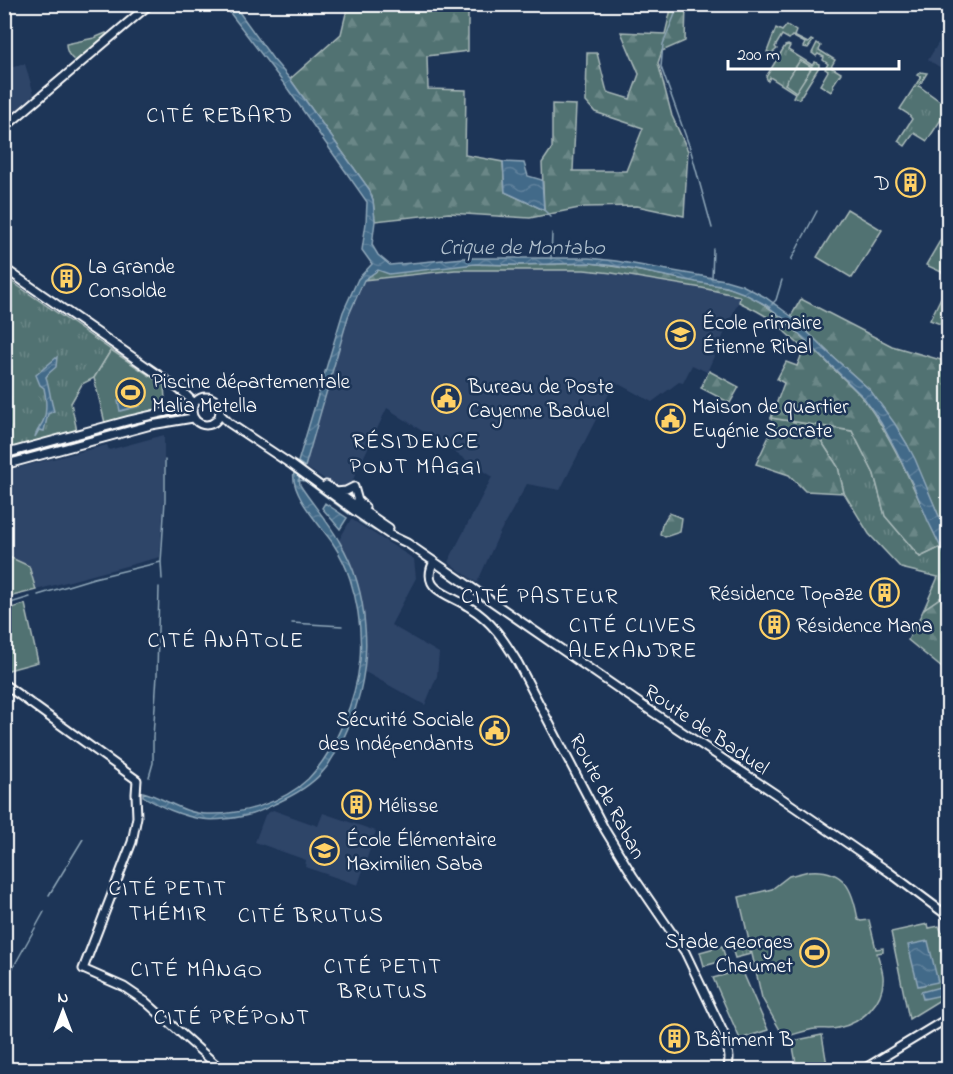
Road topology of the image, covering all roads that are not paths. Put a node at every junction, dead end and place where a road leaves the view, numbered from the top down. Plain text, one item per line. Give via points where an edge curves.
1 (150, 4) edge
2 (4, 128) edge
3 (4, 268) edge
4 (195, 402) junction
5 (220, 414) junction
6 (194, 418) junction
7 (215, 422) junction
8 (229, 423) junction
9 (4, 454) edge
10 (4, 465) edge
11 (303, 472) junction
12 (336, 492) junction
13 (397, 534) junction
14 (407, 543) junction
15 (434, 562) junction
16 (4, 684) edge
17 (948, 917) edge
18 (948, 1016) edge
19 (222, 1070) edge
20 (728, 1070) edge
21 (862, 1070) edge

1 - 2 main road
3 - 4 main road
4 - 5 main road via 208,396 220,407
4 - 6 main road
4 - 9 main road
5 - 7 main road
5 - 8 main road, Route de Baduel
6 - 7 main road via 205,425
6 - 10 main road via 151,425
7 - 8 main road, Route de Baduel
8 - 11 main road, Route de Baduel
11 - 12 main road, Route de Baduel
11 - 14 main road, Route de Baduel via 361,516
12 - 13 main road, Route de Baduel
12 - 13 main road via 354,487 358,501
13 - 14 main road, Route de Baduel
14 - 15 main road, Route de Baduel
15 - 17 main road, Route de Baduel via 889,872
15 - 20 main road, Route de Raban via 430,571 435,587 488,621 518,663 605,830 685,952 727,1040
16 - 19 main road via 137,780 132,842 83,969 146,1002
18 - 21 main road

